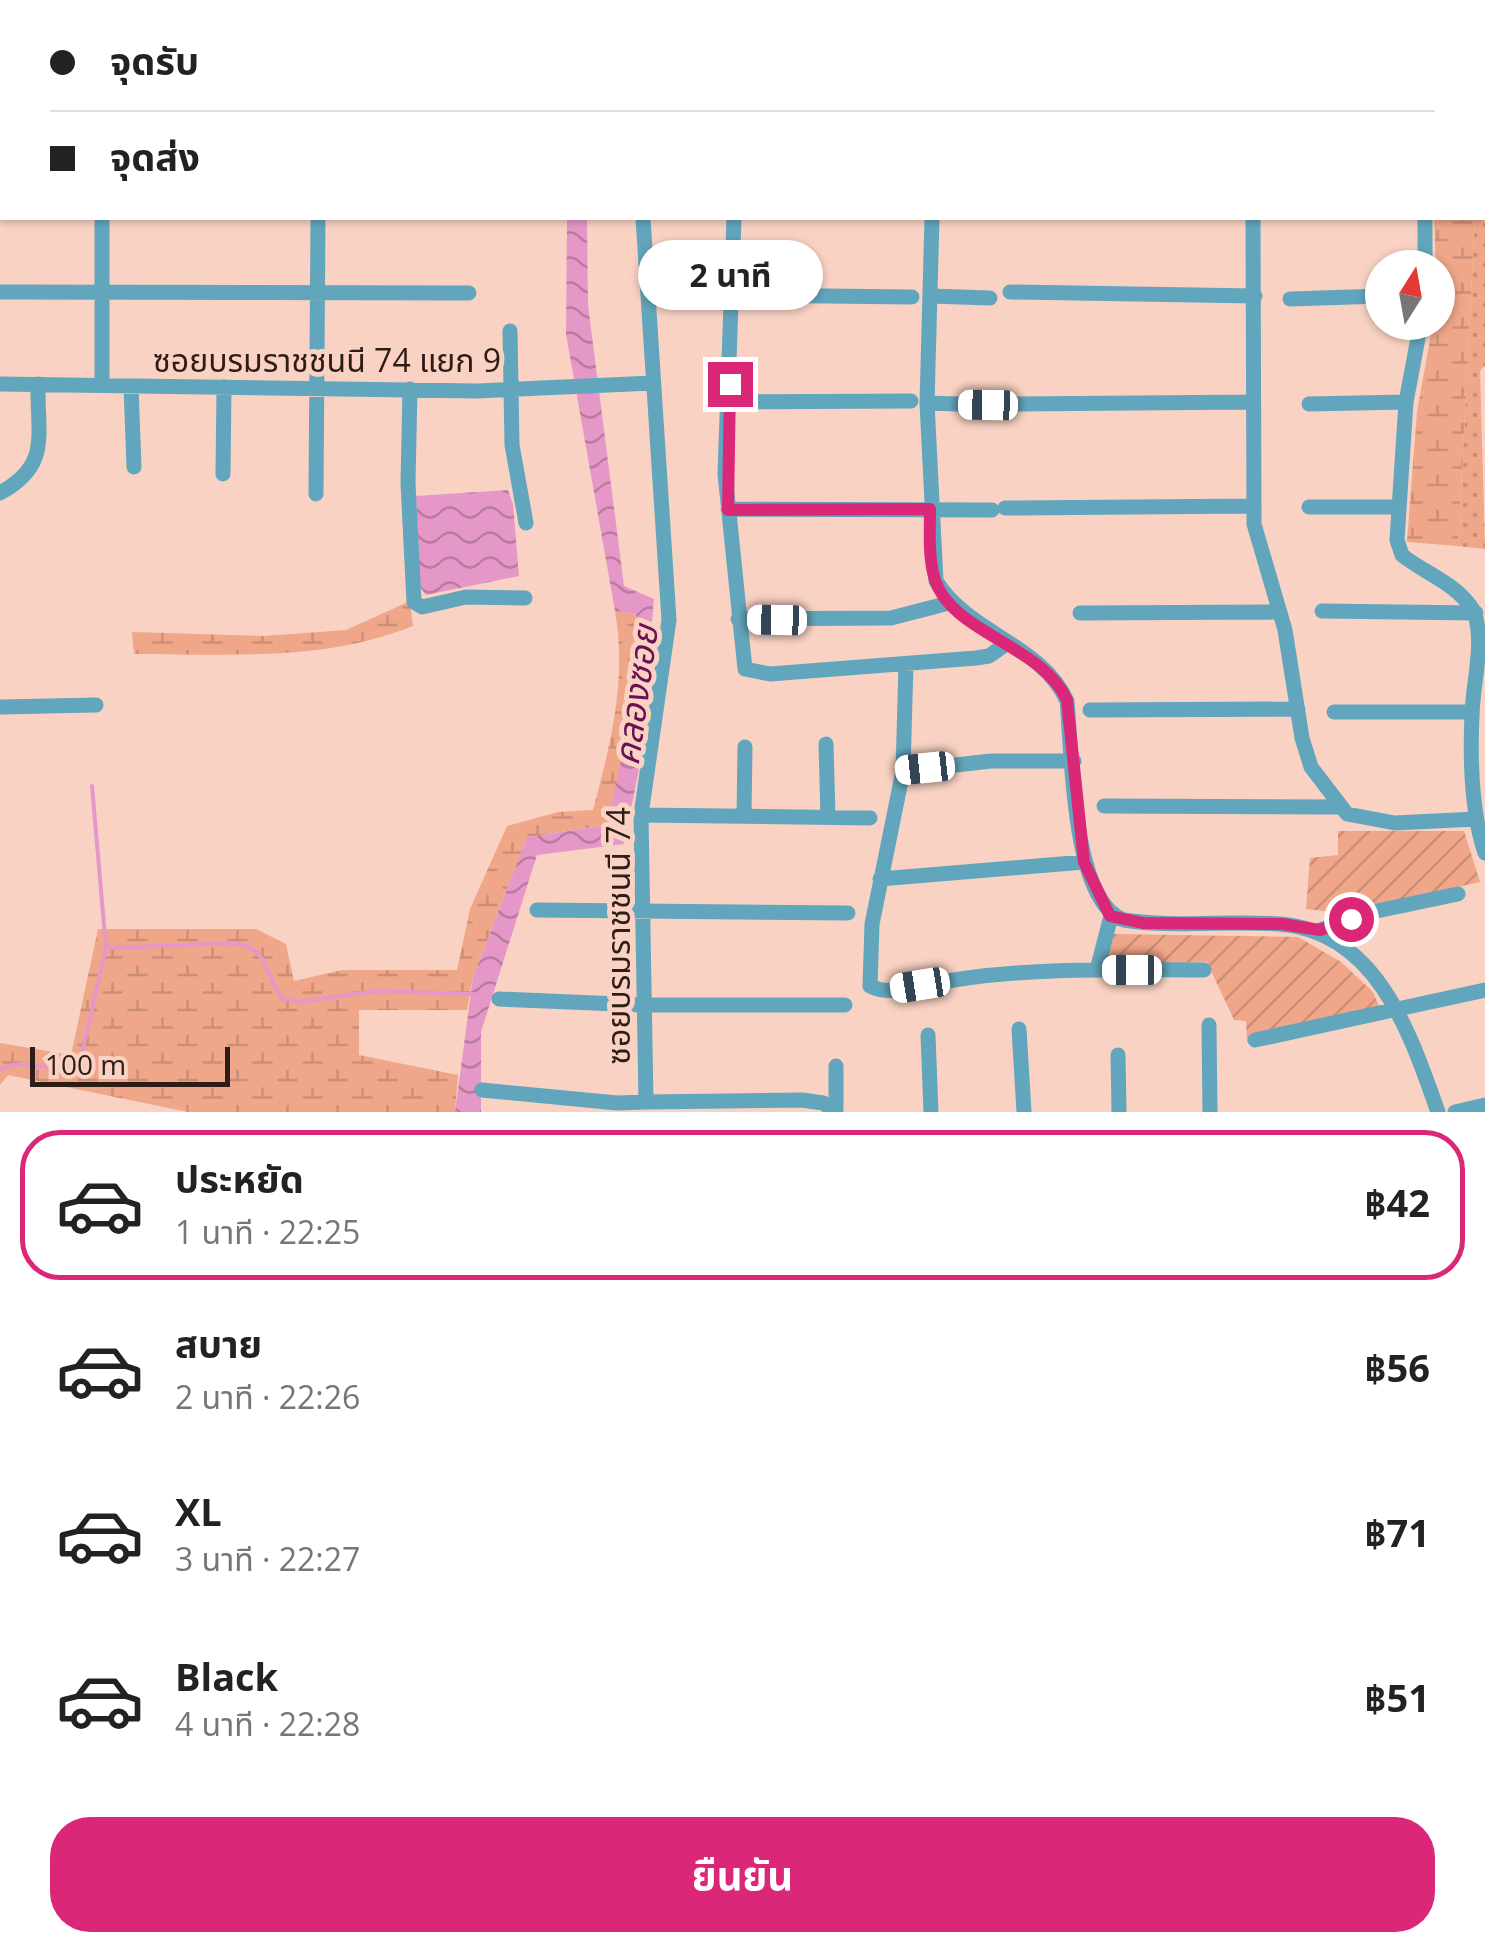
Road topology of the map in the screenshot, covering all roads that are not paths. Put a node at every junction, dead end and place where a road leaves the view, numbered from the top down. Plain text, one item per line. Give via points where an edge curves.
1 (102, 220) edge
2 (318, 220) edge
3 (643, 220) edge
4 (734, 220) edge
5 (932, 220) edge
6 (1253, 220) edge
7 (1424, 220) edge
8 (1424, 250) edge
9 (0, 292) edge
10 (102, 292) junction
11 (468, 292) dead end
12 (1010, 292) dead end
13 (318, 293) junction
14 (731, 294) junction
15 (930, 296) junction
16 (1254, 296) junction
17 (912, 297) dead end
18 (1365, 297) edge
19 (990, 298) dead end
20 (1290, 299) dead end
21 (510, 330) dead end
22 (1418, 340) edge
23 (653, 383) junction
24 (0, 384) edge
25 (38, 384) junction
26 (102, 385) junction
27 (131, 386) junction
28 (318, 386) junction
29 (224, 387) junction
30 (510, 388) junction
31 (410, 390) junction
32 (728, 402) junction
33 (919, 402) junction
34 (1253, 402) junction
35 (1406, 402) junction
36 (1309, 404) dead end
37 (134, 467) dead end
38 (223, 474) dead end
39 (0, 494) edge
40 (316, 494) dead end
41 (1252, 506) junction
42 (1309, 507) dead end
43 (1396, 507) junction
44 (930, 509) junction
45 (728, 510) junction
46 (526, 523) dead end
47 (525, 598) dead end
48 (949, 602) junction
49 (1280, 612) junction
50 (1322, 612) dead end
51 (1080, 613) dead end
52 (1476, 613) junction
53 (738, 619) junction
54 (1006, 644) junction
55 (906, 664) junction
56 (96, 705) dead end
57 (0, 707) edge
58 (1090, 710) dead end
59 (1298, 710) junction
60 (1334, 712) dead end
61 (1472, 712) junction
62 (826, 744) dead end
63 (746, 746) dead end
64 (1074, 761) junction
65 (904, 770) junction
66 (1104, 806) dead end
67 (1340, 807) junction
68 (641, 815) junction
69 (744, 816) junction
70 (828, 817) junction
71 (870, 818) dead end
72 (1476, 819) junction
73 (1485, 853) edge
74 (1084, 862) junction
75 (880, 879) junction
76 (1458, 894) dead end
77 (537, 910) dead end
78 (848, 913) dead end
79 (640, 914) junction
80 (1110, 916) junction
81 (1320, 930) junction
82 (1096, 970) junction
83 (1204, 970) dead end
84 (1485, 990) edge
85 (499, 999) dead end
86 (642, 1005) junction
87 (846, 1005) dead end
88 (1398, 1008) junction
89 (1209, 1025) dead end
90 (1018, 1029) dead end
91 (928, 1034) dead end
92 (1255, 1040) dead end
93 (1118, 1055) dead end
94 (836, 1066) dead end
95 (482, 1090) dead end
96 (646, 1102) junction
97 (1485, 1105) edge
98 (836, 1110) edge
99 (930, 1112) edge
100 (1024, 1112) edge
101 (1119, 1112) edge
102 (1210, 1112) edge
103 (1438, 1112) edge
104 (1456, 1112) edge

1 - 10 street
2 - 13 street
3 - 23 street, ซอยบรมราชชนนี 74
4 - 14 street
5 - 15 street
6 - 16 street
7 - 8 street
9 - 10 street
10 - 13 street
10 - 26 street
11 - 13 street
12 - 16 street
13 - 28 street
14 - 17 street
14 - 32 street
15 - 19 street
15 - 33 street
16 - 34 street
18 - 20 street
21 - 30 street
22 - 35 street
23 - 30 street, ซอยบรมราชชนนี 74 แยก 9
23 - 68 street, ซอยบรมราชชนนี 74 via 669,620
24 - 25 street, ซอยบรมราชชนนี 74 แยก 9
25 - 26 street, ซอยบรมราชชนนี 74 แยก 9
25 - 39 street via 37,458 26,476
26 - 27 street, ซอยบรมราชชนนี 74 แยก 9
27 - 29 street, ซอยบรมราชชนนี 74 แยก 9
27 - 37 street
28 - 29 street, ซอยบรมราชชนนี 74 แยก 9
28 - 31 street, ซอยบรมราชชนนี 74 แยก 9
28 - 40 street
29 - 38 street
30 - 31 street, ซอยบรมราชชนนี 74 แยก 9
30 - 46 street
31 - 47 street via 414,602
32 - 33 street
32 - 45 street
33 - 34 street
33 - 44 street
34 - 41 street
35 - 36 street
35 - 43 street
41 - 44 street
41 - 49 street
42 - 43 street
43 - 52 street via 1402,555 1443,578
44 - 45 street
44 - 48 street via 936,582
45 - 53 street
48 - 53 street via 891,618
48 - 54 street
49 - 51 street
49 - 59 street
50 - 52 street
52 - 61 street via 1484,658
53 - 55 street via 744,669 756,675
54 - 55 street via 989,656
54 - 64 street via 1059,683
55 - 65 street
56 - 57 street
58 - 59 street
59 - 67 street via 1311,767
60 - 61 street
61 - 72 street
62 - 70 street
63 - 69 street
64 - 65 street
64 - 74 street
65 - 75 street
66 - 67 street
67 - 72 street via 1395,823
68 - 69 street
68 - 79 street, ซอยบรมราชชนนี 74
69 - 70 street
70 - 71 street
72 - 73 street
74 - 75 street
74 - 80 street
75 - 82 street via 868,972 870,986 878,990
76 - 81 street
77 - 79 street
78 - 79 street
79 - 86 street, ซอยบรมราชชนนี 74
80 - 81 street
80 - 82 street
81 - 88 street via 1373,974
82 - 83 street
84 - 88 street
85 - 86 street
86 - 87 street
86 - 96 street, ซอยบรมราชชนนี 74
88 - 92 street
88 - 103 street
89 - 102 street
90 - 100 street
91 - 99 street
93 - 101 street
94 - 98 street
95 - 96 street
96 - 98 street, ซอยบรมราชชนนี 74 via 802,1100
97 - 104 street

